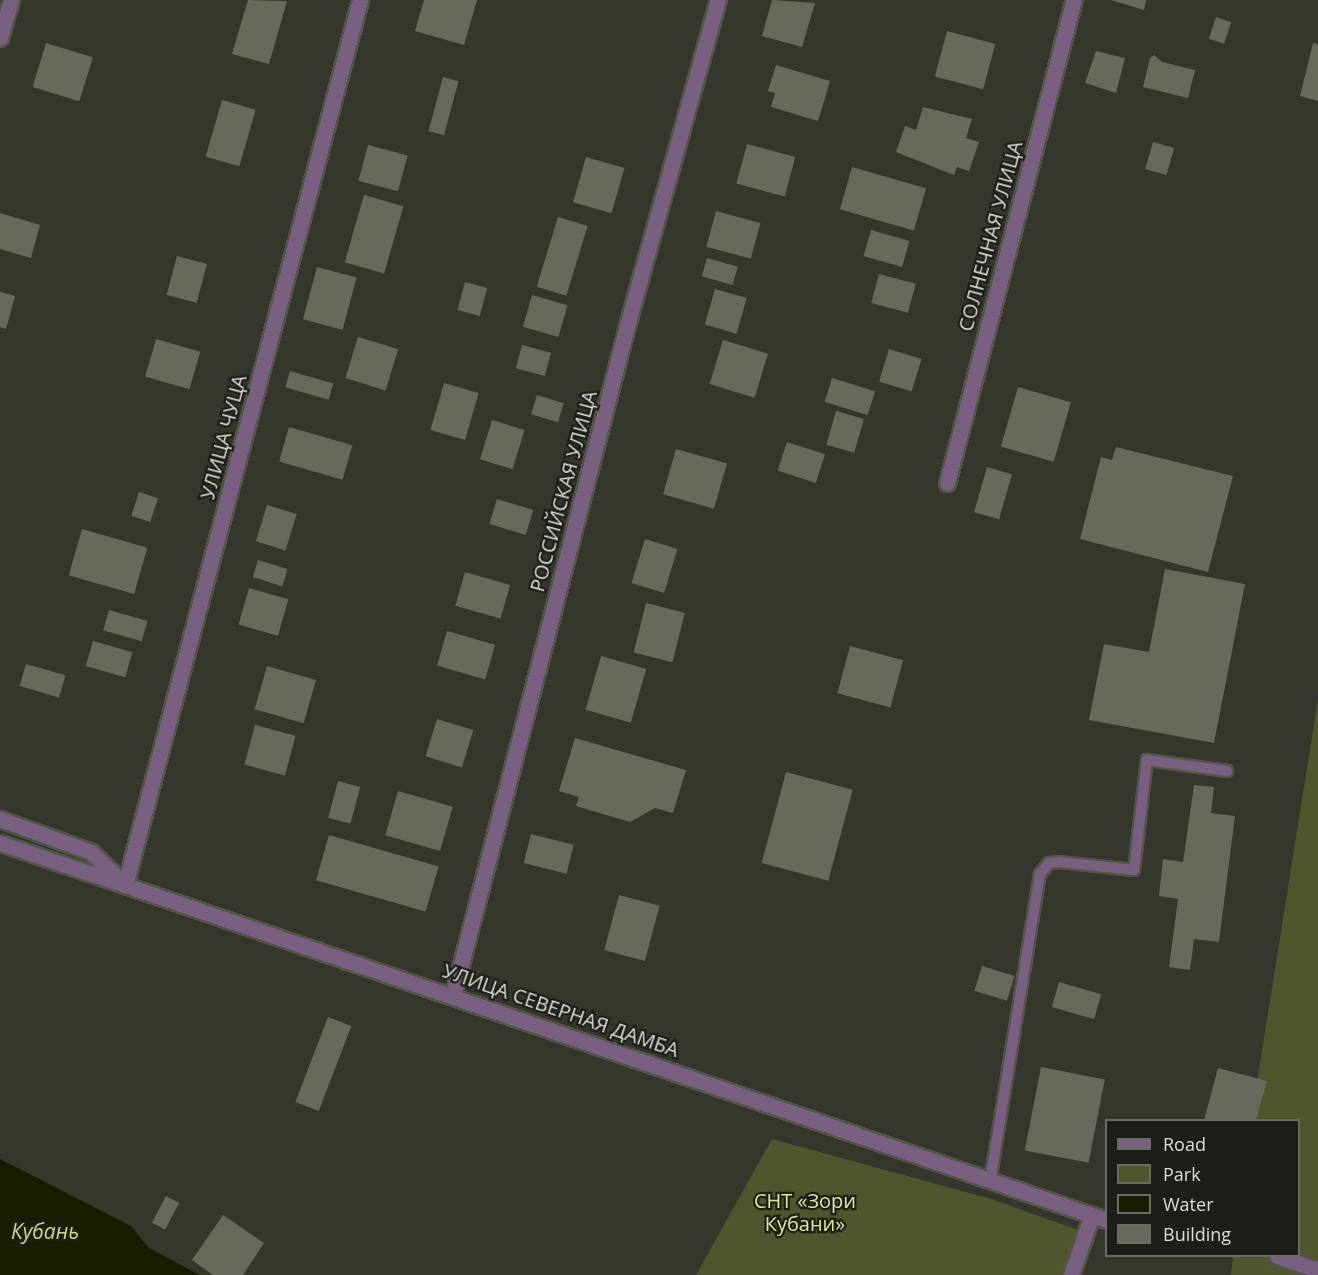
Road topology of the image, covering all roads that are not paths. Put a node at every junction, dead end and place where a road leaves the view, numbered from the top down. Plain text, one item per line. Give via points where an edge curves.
1 (11, 0) edge
2 (360, 0) edge
3 (718, 0) edge
4 (1074, 0) edge
5 (0, 38) edge
6 (947, 483) dead end
7 (1227, 771) dead end
8 (0, 819) edge
9 (0, 843) edge
10 (125, 885) junction
11 (453, 995) junction
12 (990, 1182) junction
13 (1099, 1218) edge
14 (1280, 1257) edge
15 (1318, 1270) edge
16 (1071, 1275) edge

1 - 5 street
2 - 10 street, УЛИЦА ЧУЦА
3 - 11 street, РОССИЙСКАЯ УЛИЦА via 628,322
4 - 6 street, СОЛНЕЧНАЯ УЛИЦА
7 - 12 lane via 1147,760 1134,870 1060,862 1049,863 1040,874
8 - 10 street via 91,852
9 - 10 street, УЛИЦА СЕВЕРНАЯ ДАМБА
10 - 11 street, УЛИЦА СЕВЕРНАЯ ДАМБА
11 - 12 street, УЛИЦА СЕВЕРНАЯ ДАМБА
12 - 13 street, УЛИЦА СЕВЕРНАЯ ДАМБА
13 - 16 street
14 - 15 street

